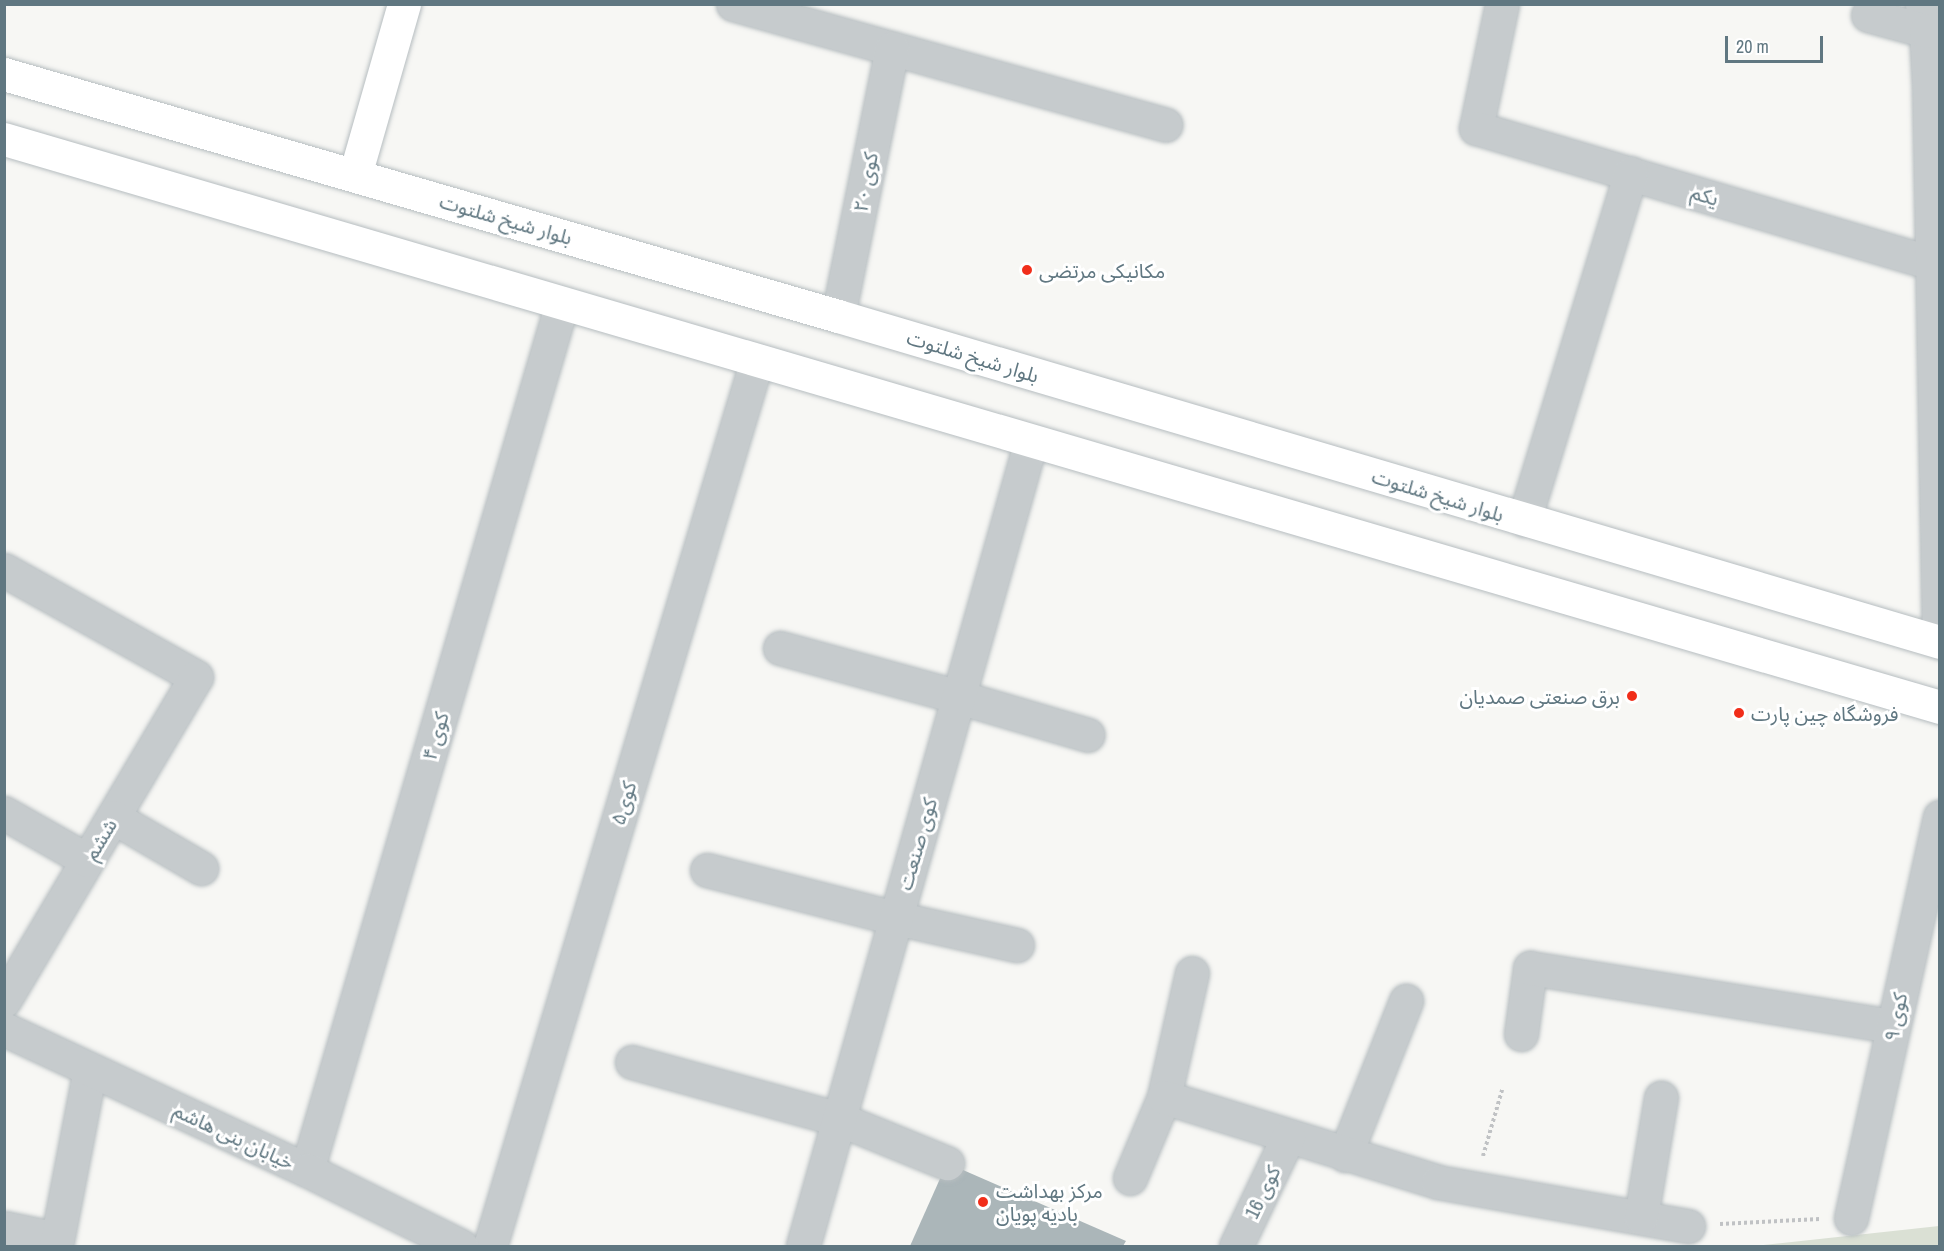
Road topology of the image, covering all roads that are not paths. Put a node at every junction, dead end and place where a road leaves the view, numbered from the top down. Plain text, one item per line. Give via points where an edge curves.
1 (404, 4) edge
2 (733, 4) edge
3 (1502, 4) edge
4 (1868, 15) dead end
5 (1929, 21) edge
6 (892, 48) junction
7 (4, 74) edge
8 (1934, 85) edge
9 (1165, 125) dead end
10 (4, 139) edge
11 (1631, 173) junction
12 (355, 175) junction
13 (1936, 262) edge
14 (562, 303) junction
15 (838, 316) junction
16 (757, 360) junction
17 (1031, 441) junction
18 (1524, 520) junction
19 (4, 570) edge
20 (1939, 642) edge
21 (780, 648) dead end
22 (959, 697) junction
23 (1940, 707) edge
24 (1088, 735) dead end
25 (4, 813) edge
26 (113, 817) junction
27 (1940, 817) edge
28 (87, 860) junction
29 (201, 868) dead end
30 (707, 870) dead end
31 (896, 918) junction
32 (1017, 945) dead end
33 (1192, 973) dead end
34 (4, 1000) edge
35 (1406, 1000) dead end
36 (1893, 1026) junction
37 (4, 1029) edge
38 (1521, 1034) dead end
39 (632, 1062) dead end
40 (90, 1070) junction
41 (1164, 1097) junction
42 (1661, 1098) dead end
43 (839, 1119) junction
44 (1288, 1137) junction
45 (1345, 1155) junction
46 (947, 1163) dead end
47 (307, 1170) junction
48 (1130, 1178) dead end
49 (1641, 1218) junction
50 (1851, 1218) road end
51 (1688, 1226) road end
52 (4, 1228) edge
53 (56, 1243) edge
54 (461, 1246) edge
55 (490, 1246) edge
56 (803, 1246) edge
57 (1236, 1246) edge

1 - 12 main road
2 - 6 street
3 - 11 street, یکم via 1476,128
4 - 5 street
5 - 8 street
6 - 9 street
6 - 15 street, کوی ۲۰
7 - 12 main road, بلوار شیخ شلتوت
8 - 13 street
10 - 14 main road
11 - 13 street, یکم
11 - 18 street
12 - 15 main road, بلوار شیخ شلتوت
13 - 20 street
14 - 16 main road
14 - 47 street, کوی ۴
15 - 18 main road, بلوار شیخ شلتوت
16 - 17 main road
16 - 55 street, کوی۵
17 - 22 street, کوی صنعت
17 - 23 main road
18 - 20 main road, بلوار شیخ شلتوت
19 - 26 street, ششم via 196,677
21 - 22 street
22 - 24 street
22 - 31 street, کوی صنعت
25 - 28 street
26 - 28 street, ششم
26 - 29 street
27 - 36 street, کوی ۹
28 - 34 street, ششم
30 - 31 street
31 - 32 street
31 - 43 street, کوی صنعت
33 - 41 street
35 - 45 street
36 - 38 street via 1530,968
36 - 50 street, کوی ۹
37 - 40 street, خیابان بنی هاشم
39 - 43 street
40 - 47 street, خیابان بنی هاشم
40 - 53 street
41 - 44 street
41 - 48 street
42 - 49 street
43 - 46 street
43 - 56 street, کوی صنعت
44 - 45 street
44 - 57 street, کوی 16
45 - 49 street via 1438,1182
47 - 54 street, خیابان بنی هاشم
49 - 51 street
52 - 53 street

